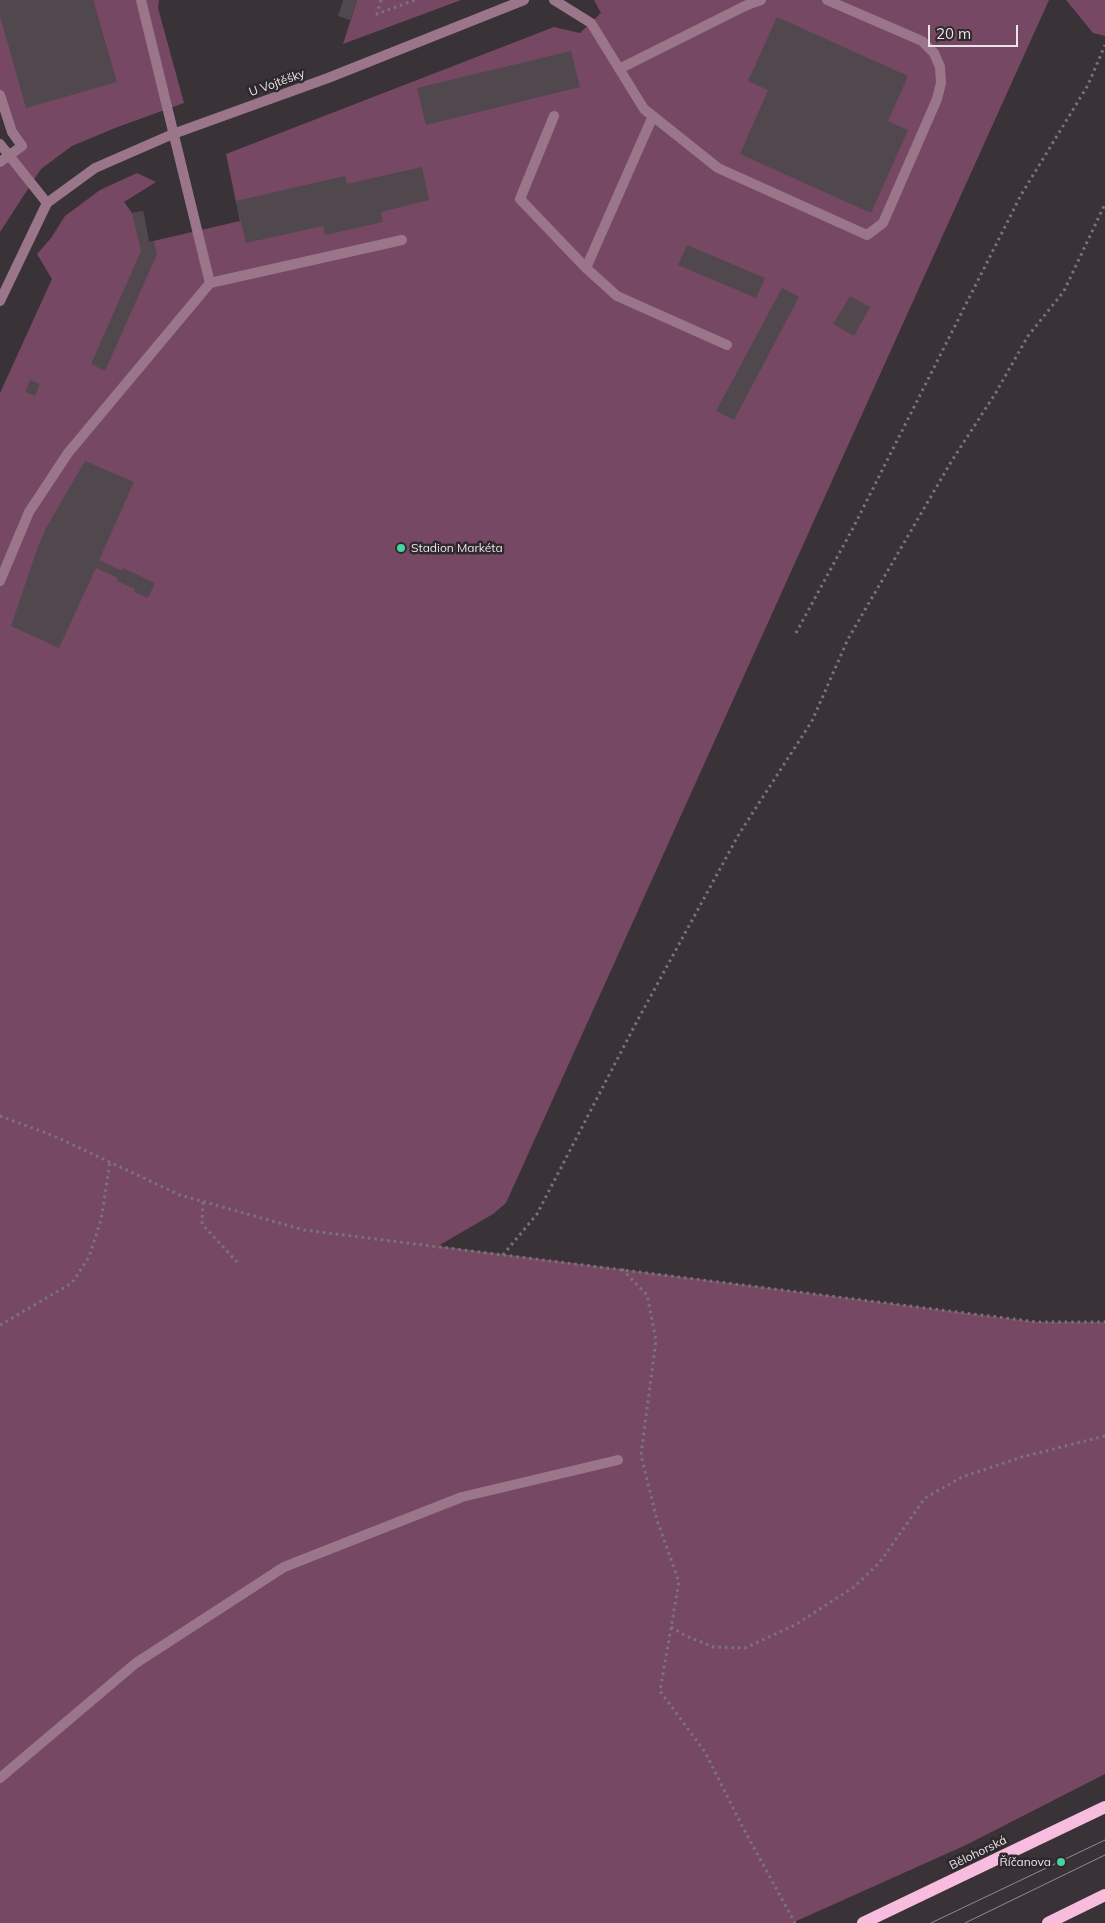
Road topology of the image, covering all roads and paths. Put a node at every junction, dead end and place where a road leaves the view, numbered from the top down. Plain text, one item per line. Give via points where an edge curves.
1 (141, 0) edge
2 (381, 0) edge
3 (413, 0) edge
4 (524, 0) edge
5 (554, 0) edge
6 (761, 0) edge
7 (827, 0) edge
8 (1105, 45) edge
9 (619, 69) junction
10 (0, 95) edge
11 (554, 116) dead end
12 (653, 116) junction
13 (172, 134) junction
14 (0, 144) edge
15 (4, 159) edge
16 (46, 203) junction
17 (1105, 204) edge
18 (402, 240) dead end
19 (586, 268) junction
20 (210, 283) junction
21 (0, 301) edge
22 (728, 345) dead end
23 (0, 581) edge
24 (796, 633) dead end
25 (0, 1116) edge
26 (110, 1162) junction
27 (203, 1202) junction
28 (503, 1255) junction
29 (237, 1262) dead end
30 (621, 1269) junction
31 (1105, 1322) edge
32 (0, 1325) edge
33 (1105, 1436) edge
34 (618, 1460) dead end
35 (671, 1627) junction
36 (0, 1778) edge
37 (1105, 1807) edge
38 (1105, 1895) edge
39 (795, 1923) edge
40 (863, 1923) edge
41 (1048, 1923) edge

1 - 13 street
2 - 3 path via 377,14
4 - 13 street, U Vojtěšky via 328,78
5 - 9 street via 591,24
6 - 9 street
7 - 12 street via 922,41 934,53 940,67 937,100 883,223 868,235 718,168
8 - 24 path via 1088,85 1021,195 857,520
9 - 12 street via 644,109
10 - 15 street via 12,132 22,146
11 - 19 street via 520,199
12 - 19 street
13 - 16 street, U Vojtěšky via 95,168
13 - 20 street
14 - 15 street
15 - 16 street
16 - 21 street
17 - 28 path via 1064,291 1028,336 848,639 812,721 735,842 639,1017 537,1214
18 - 20 street
19 - 22 street via 617,296
20 - 23 street via 68,453 29,512
25 - 26 path
26 - 27 path via 180,1195
26 - 32 path via 101,1220 89,1257 72,1283
27 - 28 path via 304,1230
27 - 29 path via 202,1224
28 - 30 path
30 - 31 path via 1037,1322
30 - 35 path via 646,1295 656,1340 641,1455 656,1520 679,1582
33 - 35 path via 1022,1457 962,1477 925,1498 880,1562 854,1587 795,1626 745,1648 714,1647
34 - 36 street via 462,1497 284,1566 136,1663
35 - 39 path via 660,1691 706,1752
37 - 40 main road, Bělohorská
38 - 41 main road

